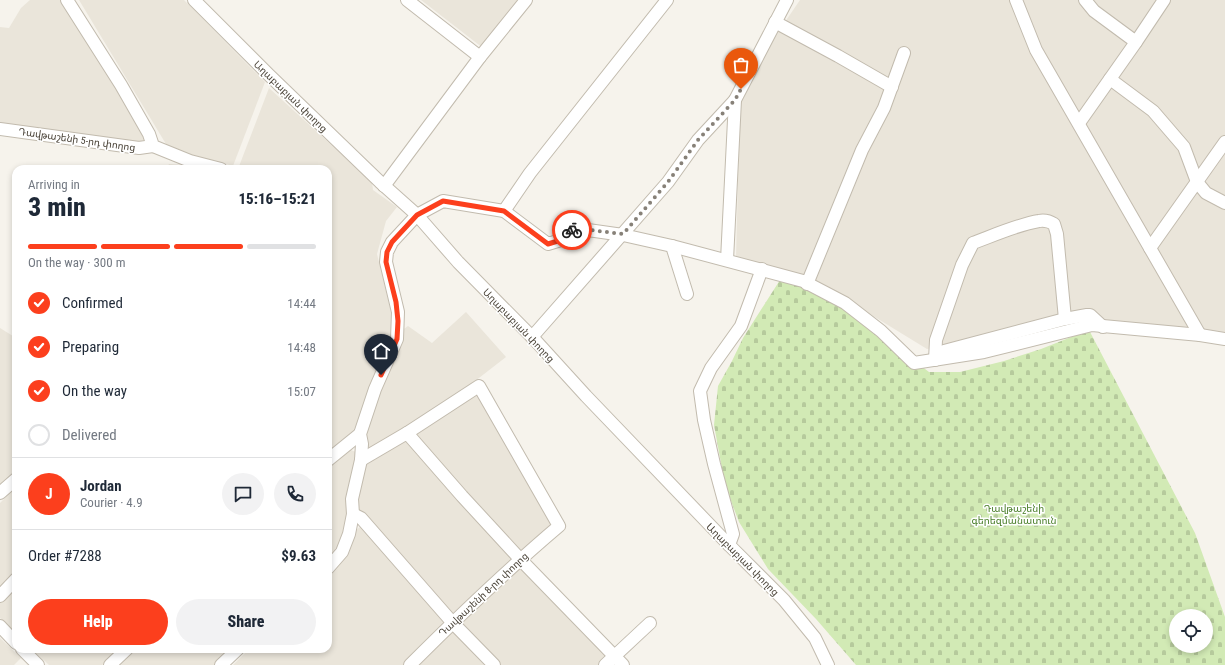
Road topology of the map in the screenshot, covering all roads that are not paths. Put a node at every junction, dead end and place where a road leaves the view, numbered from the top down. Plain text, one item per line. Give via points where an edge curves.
1 (67, 0) edge
2 (194, 0) edge
3 (407, 0) edge
4 (526, 0) edge
5 (667, 0) edge
6 (787, 0) edge
7 (1016, 0) edge
8 (1085, 0) edge
9 (1164, 0) edge
10 (775, 22) junction
11 (1136, 42) junction
12 (904, 53) dead end
13 (480, 57) junction
14 (1110, 79) junction
15 (892, 87) junction
16 (735, 100) junction
17 (1079, 123) junction
18 (0, 129) edge
19 (1225, 142) edge
20 (153, 146) junction
21 (206, 165) edge
22 (1197, 182) junction
23 (384, 186) junction
24 (1225, 203) edge
25 (504, 211) junction
26 (417, 215) junction
27 (623, 234) junction
28 (672, 246) junction
29 (1150, 248) junction
30 (727, 260) junction
31 (762, 269) junction
32 (807, 284) junction
33 (687, 294) dead end
34 (1066, 319) junction
35 (1103, 327) junction
36 (1200, 335) junction
37 (532, 337) junction
38 (1225, 339) edge
39 (935, 357) junction
40 (407, 433) junction
41 (360, 434) junction
42 (332, 457) edge
43 (361, 460) junction
44 (12, 482) edge
45 (0, 493) edge
46 (353, 514) junction
47 (729, 545) junction
48 (520, 559) junction
49 (332, 563) edge
50 (12, 583) edge
51 (0, 596) edge
52 (452, 622) junction
53 (650, 623) dead end
54 (0, 626) edge
55 (12, 639) edge
56 (123, 653) edge
57 (234, 653) edge
58 (614, 656) junction
59 (416, 663) edge
60 (110, 665) edge
61 (221, 665) edge
62 (494, 665) edge
63 (605, 665) edge
64 (623, 665) edge
65 (828, 665) edge

1 - 20 street via 121,85 149,134
2 - 23 street, Աղաբաբյան փողոց
3 - 13 street
4 - 13 street
5 - 25 street via 530,173
6 - 10 street
7 - 17 street via 1036,50
8 - 11 street via 1094,11
9 - 11 street
10 - 15 street
10 - 16 street
11 - 14 street
12 - 15 street
13 - 23 street
14 - 17 street
14 - 22 street via 1153,111 1184,147
15 - 32 street via 862,150
16 - 27 street via 698,140 668,182
16 - 30 street
17 - 29 street
18 - 20 street, Դավթաշենի 5-րդ փողոց via 138,148
19 - 22 street
20 - 21 street
22 - 24 street via 1206,193
22 - 29 street
23 - 26 street, Աղաբաբյան փողոց
25 - 26 street via 443,201
25 - 27 street via 548,244 561,240 574,228
26 - 37 street, Աղաբաբյան փողոց via 458,262
26 - 41 street via 392,242 387,252 386,262 398,312 397,339 375,389
27 - 28 street
27 - 37 street
28 - 30 street
28 - 33 street
29 - 36 street
30 - 31 street
31 - 32 street
31 - 47 street via 742,326 710,368 700,391 714,464 733,534
32 - 39 street via 845,303 881,331 914,363
34 - 35 street via 1090,315
34 - 39 street
34 - 39 street via 1057,234 1054,224 1040,220 973,243 962,265 936,340
35 - 36 street
35 - 39 street via 1092,325 984,352
36 - 38 street
37 - 47 street, Աղաբաբյան փողոց
40 - 43 street
40 - 48 street
40 - 48 street, Դավթաշենի 8-րդ փողոց via 479,386 559,526
41 - 42 street
41 - 43 street
43 - 46 street via 352,500
44 - 45 street
46 - 49 street via 342,552
46 - 52 street via 361,518
47 - 65 street, Աղաբաբյան փողոց via 784,600 815,638
48 - 52 street, Դավթաշենի 8-րդ փողոց
48 - 58 street
50 - 51 street
52 - 59 street, Դավթաշենի 8-րդ փողոց
52 - 62 street
53 - 58 street
54 - 55 street
56 - 60 street
57 - 61 street
58 - 63 street
58 - 64 street

